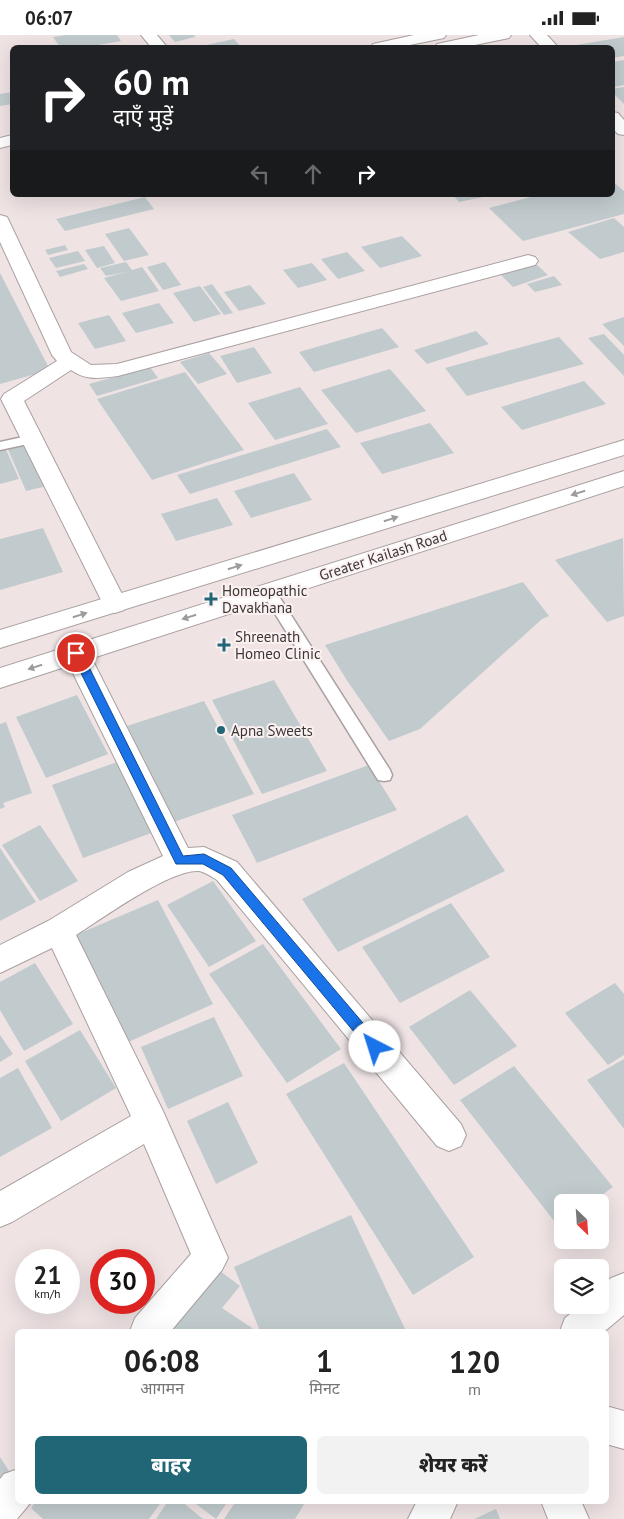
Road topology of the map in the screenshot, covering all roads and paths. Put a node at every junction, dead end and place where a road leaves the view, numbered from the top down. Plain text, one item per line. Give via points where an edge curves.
1 (438, 35) edge
2 (503, 35) edge
3 (538, 35) edge
4 (389, 45) edge
5 (453, 45) edge
6 (548, 45) edge
7 (615, 120) edge
8 (624, 130) edge
9 (0, 221) edge
10 (528, 261) dead end
11 (71, 361) junction
12 (32, 439) junction
13 (0, 446) edge
14 (624, 447) edge
15 (624, 478) edge
16 (268, 591) junction
17 (115, 604) junction
18 (0, 639) edge
19 (76, 653) junction
20 (0, 678) edge
21 (384, 775) dead end
22 (180, 861) junction
23 (59, 930) junction
24 (0, 961) edge
25 (151, 1122) junction
26 (449, 1135) dead end
27 (0, 1209) edge
28 (624, 1291) edge
29 (150, 1329) edge
30 (580, 1329) edge
31 (609, 1426) edge
32 (624, 1431) edge
33 (15, 1492) edge
34 (437, 1504) edge
35 (562, 1504) edge
36 (0, 1509) edge
37 (428, 1519) edge
38 (569, 1519) edge

1 - 4 street
2 - 5 street
3 - 6 street
7 - 8 street
9 - 11 street via 62,355
10 - 11 street via 118,370 87,372
11 - 12 street via 12,399
12 - 13 lane
12 - 17 street
17 -> 14 street, Greater Kailash Road
15 -> 16 street, Greater Kailash Road
16 -> 19 street, Greater Kailash Road
16 - 21 lane
18 -> 17 street, Greater Kailash Road
19 -> 20 street, Greater Kailash Road
19 - 22 street
22 - 23 street via 138,881
22 - 26 street via 204,859 227,871
23 - 24 street
23 - 25 street
25 - 27 street
25 - 29 street via 210,1258
28 - 30 street
31 - 32 street
33 - 36 street
34 - 37 street
35 - 38 street

